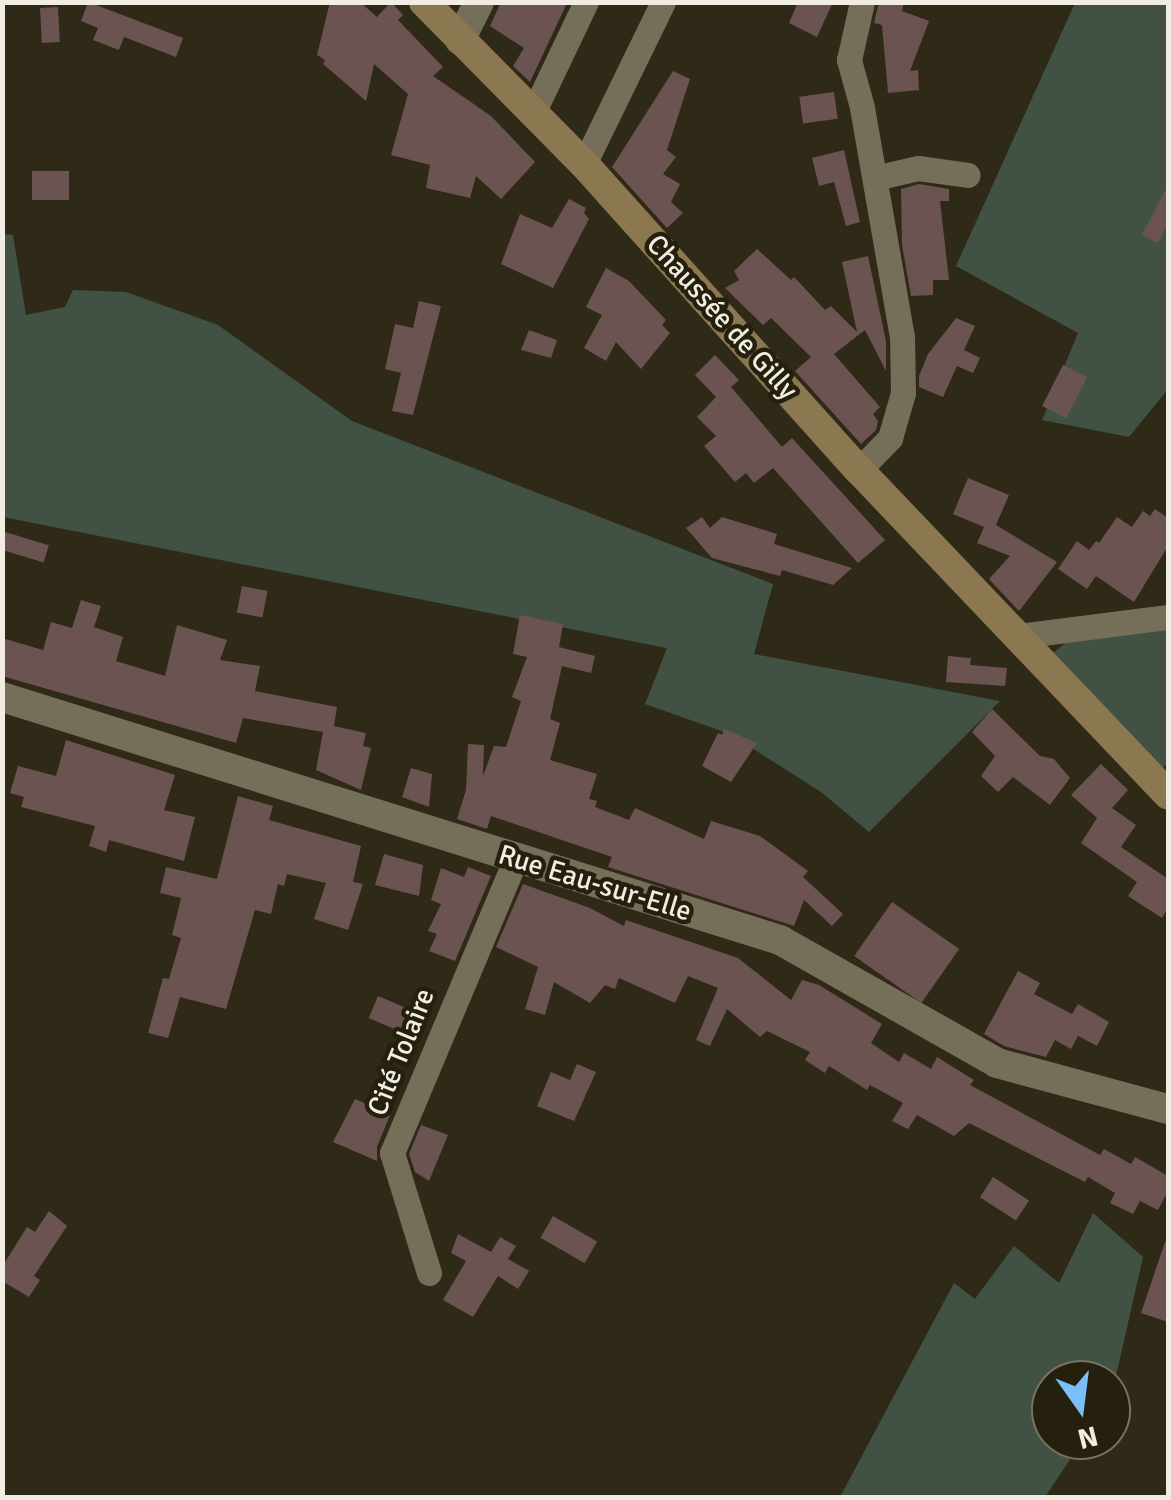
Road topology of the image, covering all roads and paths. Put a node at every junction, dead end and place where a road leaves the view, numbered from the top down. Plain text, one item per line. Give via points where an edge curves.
1 (424, 2) edge
2 (480, 2) edge
3 (586, 2) edge
4 (662, 2) edge
5 (862, 2) edge
6 (460, 40) junction
7 (533, 113) junction
8 (584, 164) junction
9 (968, 174) dead end
10 (875, 178) junction
11 (860, 470) junction
12 (1168, 618) edge
13 (1019, 636) junction
14 (2, 697) edge
15 (1168, 794) edge
16 (516, 858) junction
17 (1168, 1108) edge
18 (429, 1273) dead end

1 - 6 main road, Chaussée de Gilly
2 - 6 street
3 - 7 street
4 - 8 street
5 - 10 street via 849,60
6 - 7 main road, Chaussée de Gilly
7 - 8 main road, Chaussée de Gilly
8 - 11 main road, Chaussée de Gilly
9 - 10 street via 918,168
10 - 11 street via 902,337 902,393 890,438
11 - 13 main road, Chaussée de Gilly
12 - 13 street
13 - 15 main road, Chaussée de Gilly
14 - 16 street, Rue Eau-sur-Elle
16 - 17 street, Rue Eau-sur-Elle via 780,940 997,1063
16 - 18 street, Cité Tolaire via 392,1153

